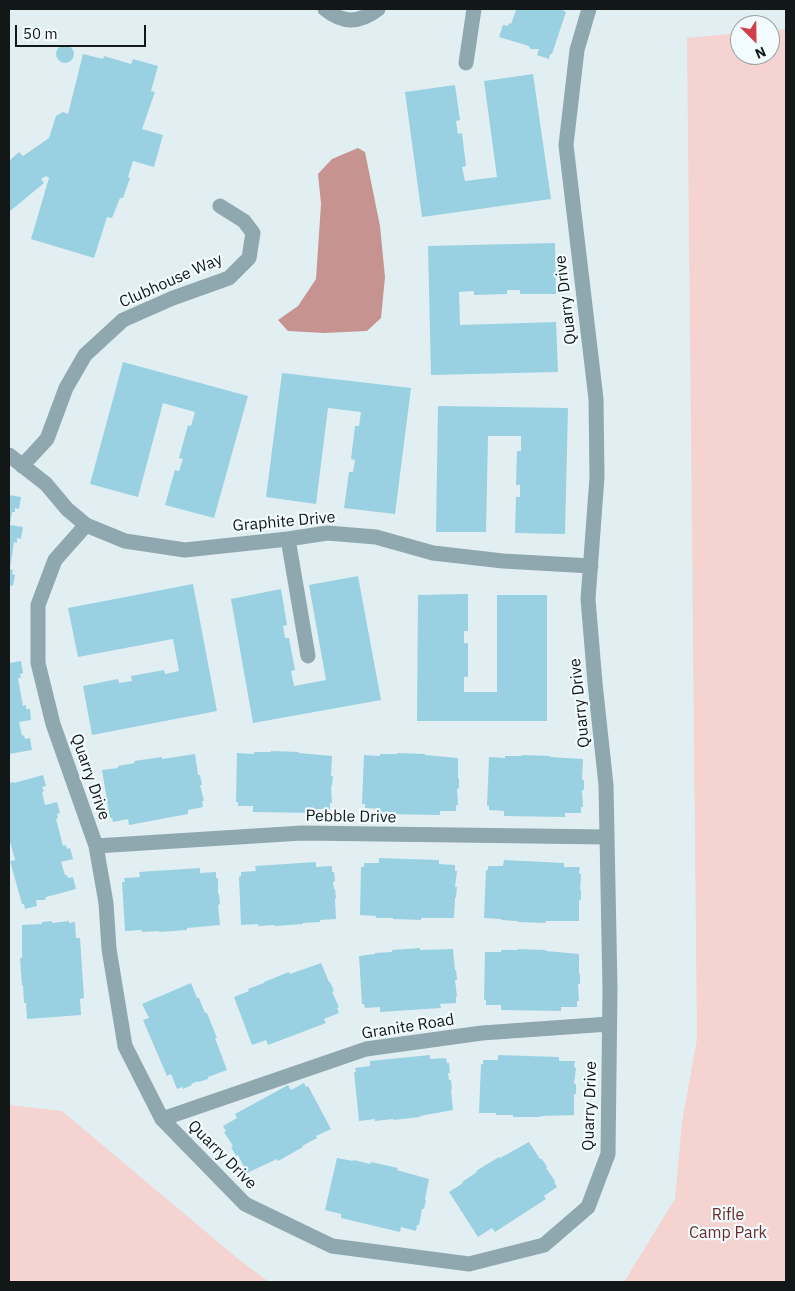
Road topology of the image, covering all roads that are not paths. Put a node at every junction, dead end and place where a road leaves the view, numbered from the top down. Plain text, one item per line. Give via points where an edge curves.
1 (325, 9) edge
2 (378, 9) edge
3 (474, 9) edge
4 (589, 9) edge
5 (466, 63) dead end
6 (220, 206) dead end
7 (9, 455) edge
8 (22, 466) junction
9 (86, 525) junction
10 (288, 539) junction
11 (591, 566) junction
12 (308, 656) dead end
13 (607, 837) junction
14 (96, 846) junction
15 (609, 1024) junction
16 (162, 1119) junction

1 - 2 street via 345,20 357,20
3 - 5 street
4 - 11 street, Quarry Drive via 577,50 566,146 596,399 597,476
6 - 8 street, Clubhouse Way via 244,221 252,234 249,258 229,278 123,320 85,355 66,388 47,439
7 - 8 street, Graphite Drive
8 - 9 street, Graphite Drive via 46,484
9 - 10 street, Graphite Drive via 125,541 185,550
9 - 14 street, Quarry Drive via 55,560 38,605 38,663 53,724
10 - 11 street, Graphite Drive via 327,533 366,536 433,552 503,561
10 - 12 street
11 - 13 street, Quarry Drive via 588,599 606,785
13 - 14 street, Pebble Drive via 302,834
13 - 15 street, Quarry Drive
14 - 16 street, Quarry Drive via 125,1046
15 - 16 street, Granite Road via 482,1034 366,1049
15 - 16 street, Quarry Drive via 608,1154 588,1207 544,1245 469,1264 332,1246 245,1204

